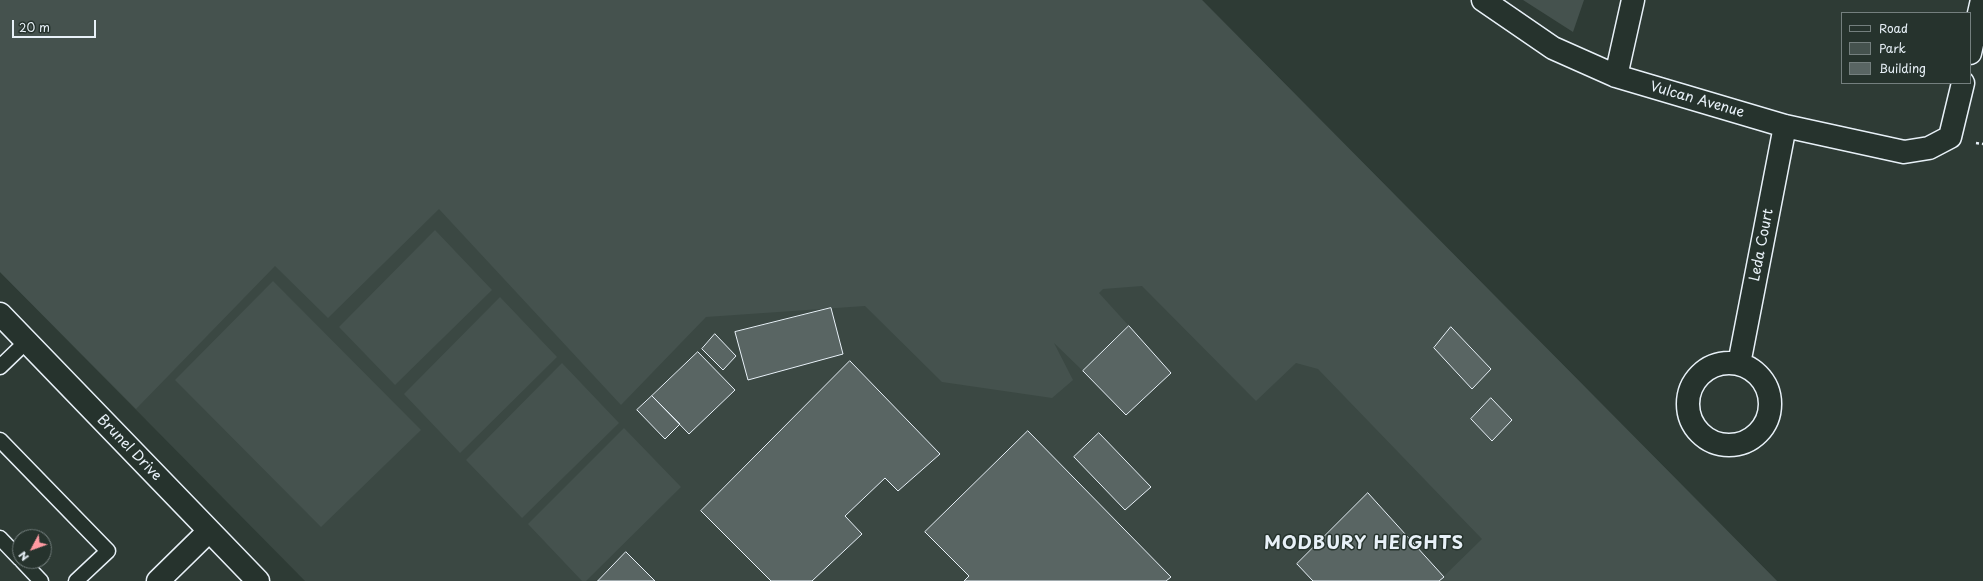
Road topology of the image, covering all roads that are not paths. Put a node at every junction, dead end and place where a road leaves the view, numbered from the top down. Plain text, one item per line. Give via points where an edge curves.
1 (1483, 0) edge
2 (1633, 0) edge
3 (1982, 0) edge
4 (1971, 49) edge
5 (1616, 76) junction
6 (1963, 84) edge
7 (1785, 126) junction
8 (0, 314) edge
9 (26, 342) junction
10 (1739, 364) dead end
11 (0, 367) edge
12 (0, 440) edge
13 (209, 531) junction
14 (0, 538) edge
15 (12, 551) edge
16 (30, 569) edge
17 (41, 581) edge
18 (76, 581) edge
19 (158, 581) edge
20 (258, 581) edge

1 - 5 street, Vulcan Avenue via 1553,48
2 - 5 street
3 - 4 street
5 - 7 street, Vulcan Avenue
6 - 7 street, Vulcan Avenue via 1950,137 1929,148 1904,152
7 - 10 street, Leda Court
8 - 9 street, Brunel Drive
9 - 11 lane
9 - 13 street, Brunel Drive
12 - 18 lane via 108,551
13 - 19 street
13 - 20 street, Brunel Drive
14 - 15 lane
16 - 17 lane

